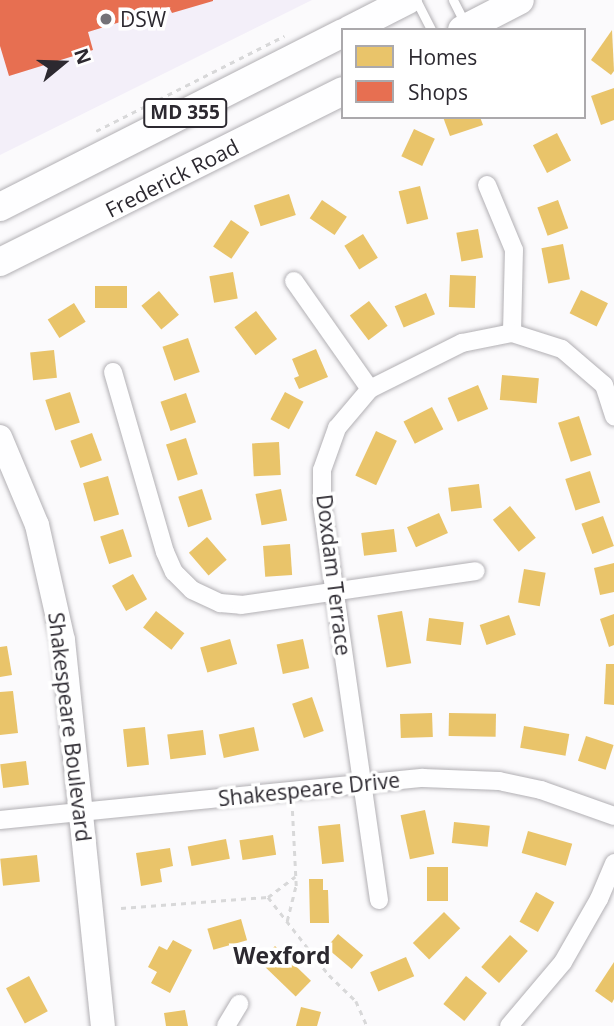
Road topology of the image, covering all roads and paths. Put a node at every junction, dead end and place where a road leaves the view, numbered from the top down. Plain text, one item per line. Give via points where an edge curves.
1 (408, 0) edge
2 (416, 0) edge
3 (453, 0) edge
4 (520, 0) edge
5 (353, 28) edge
6 (430, 28) edge
7 (464, 28) edge
8 (341, 34) edge
9 (341, 92) edge
10 (487, 185) dead end
11 (0, 207) edge
12 (0, 262) edge
13 (294, 281) dead end
14 (512, 333) junction
15 (113, 372) dead end
16 (609, 382) edge
17 (370, 389) junction
18 (614, 416) edge
19 (0, 437) edge
20 (476, 571) dead end
21 (335, 592) junction
22 (363, 783) junction
23 (292, 790) junction
24 (82, 812) junction
25 (614, 816) edge
26 (0, 820) edge
27 (614, 863) edge
28 (295, 877) junction
29 (268, 897) junction
30 (379, 900) dead end
31 (121, 908) dead end
32 (287, 920) junction
33 (239, 1004) dead end
34 (516, 1023) edge
35 (103, 1026) edge
36 (226, 1026) edge
37 (367, 1026) edge

1 - 5 main road
2 - 6 lane
3 - 7 lane
4 - 7 main road
8 - 11 main road, MD 355
9 - 12 main road, Frederick Road / MD 355
10 - 14 street via 514,250
13 - 17 street
14 - 16 street via 562,349
14 - 17 street, Doxdam Terrace via 462,344
15 - 21 street via 165,552 174,572 192,590 220,603 241,605
16 - 18 street
17 - 21 street, Doxdam Terrace via 337,428 322,470
19 - 24 street, Shakespeare Boulevard via 37,525 63,640
20 - 21 street
21 - 22 street, Doxdam Terrace
22 - 23 street, Shakespeare Drive
22 - 25 street, Shakespeare Drive via 423,778 499,781 541,790
22 - 30 street, Doxdam Terrace
23 - 24 street, Shakespeare Drive
23 - 28 path
24 - 26 street, Shakespeare Drive
24 - 35 street, Shakespeare Boulevard
27 - 34 street via 563,962
28 - 29 path
28 - 32 path
29 - 31 path
29 - 32 path
32 - 37 path via 329,975 356,1001
33 - 36 street

